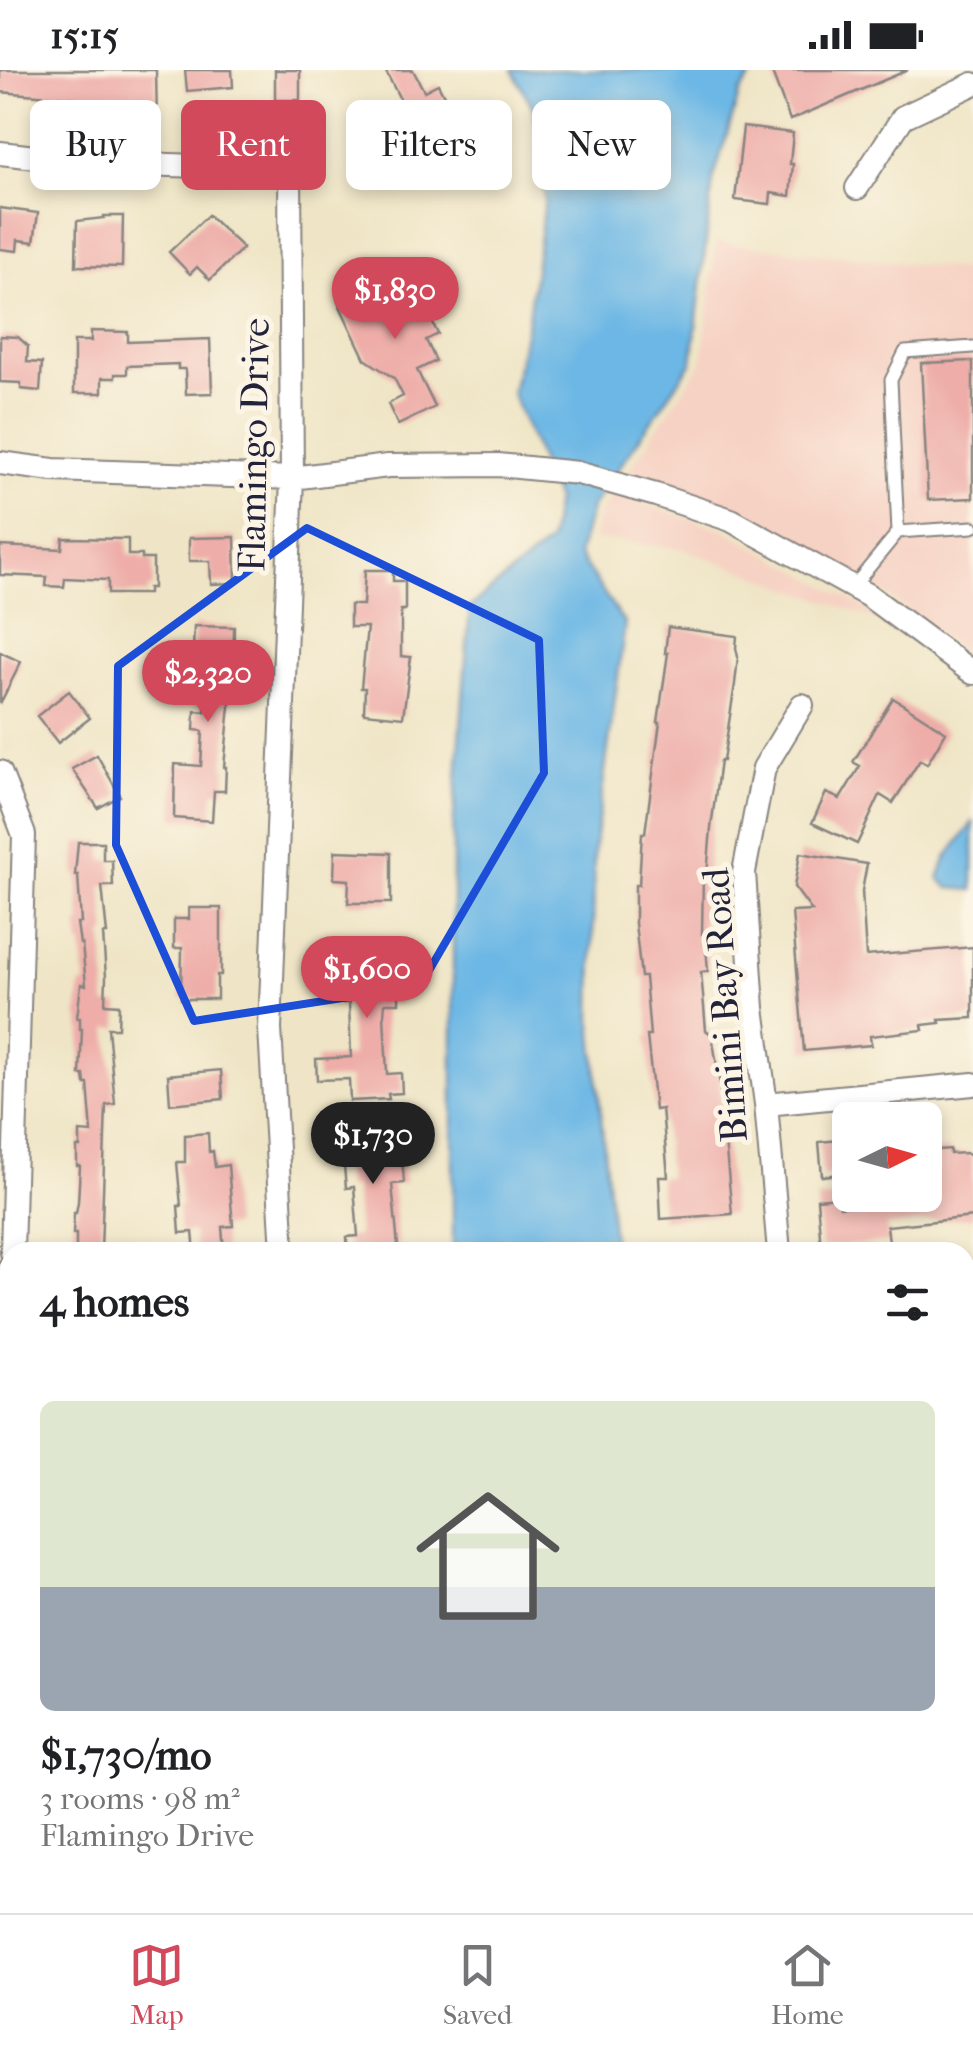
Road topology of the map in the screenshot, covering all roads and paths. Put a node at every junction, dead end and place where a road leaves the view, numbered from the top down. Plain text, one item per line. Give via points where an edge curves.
1 (973, 84) edge
2 (0, 153) edge
3 (856, 188) dead end
4 (973, 347) edge
5 (0, 463) edge
6 (292, 478) junction
7 (973, 527) edge
8 (898, 532) junction
9 (853, 588) junction
10 (973, 673) edge
11 (802, 705) dead end
12 (0, 772) edge
13 (973, 1084) edge
14 (766, 1104) junction
15 (12, 1242) edge
16 (282, 1242) edge
17 (777, 1242) edge

1 - 3 street via 903,117
2 - 6 street, Flamingo Drive via 290,169
4 - 8 lane via 906,352 891,380
5 - 6 street
6 - 9 street via 388,466 498,465 578,473 730,520
6 - 16 street, Flamingo Drive via 270,1029
7 - 8 lane
8 - 9 lane
9 - 10 street
11 - 14 street, Bimini Bay Road via 764,768 744,872
12 - 15 street via 24,835
13 - 14 street
14 - 17 street, Bimini Bay Road

